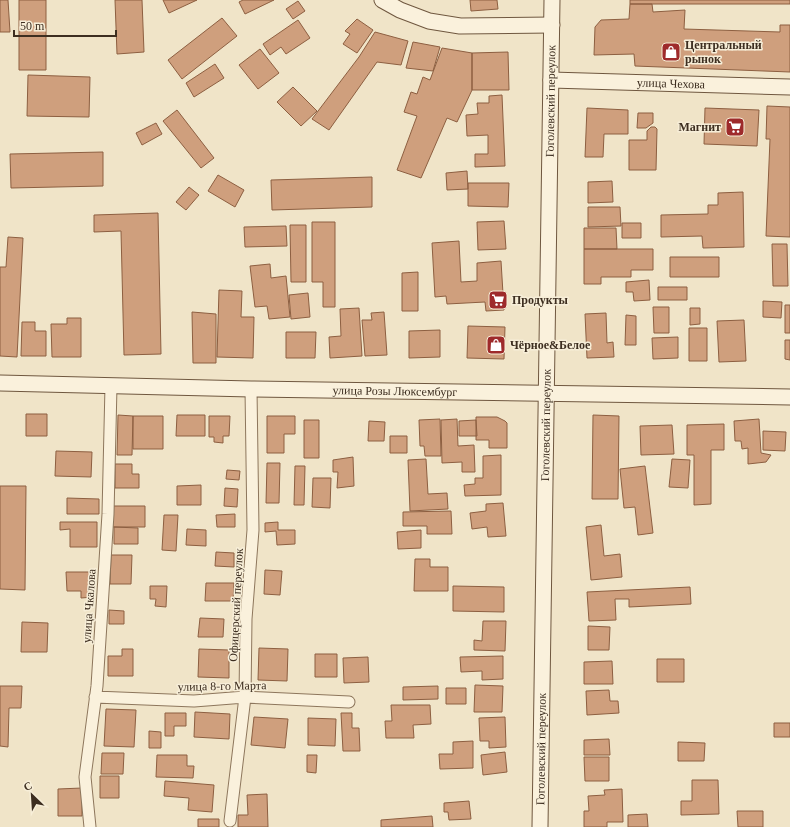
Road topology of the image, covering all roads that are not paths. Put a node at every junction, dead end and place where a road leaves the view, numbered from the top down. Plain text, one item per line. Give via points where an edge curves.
1 (382, 0) edge
2 (552, 0) edge
3 (552, 24) junction
4 (551, 80) junction
5 (790, 87) edge
6 (0, 383) edge
7 (110, 386) junction
8 (251, 389) junction
9 (547, 393) junction
10 (790, 397) edge
11 (95, 697) junction
12 (245, 697) junction
13 (350, 702) dead end
14 (230, 821) dead end
15 (90, 827) edge
16 (540, 827) edge

1 - 3 main road via 429,21 460,26
2 - 3 main road, Гоголевский переулок
3 - 4 main road, Гоголевский переулок
4 - 5 main road, улица Чехова
4 - 9 main road, Гоголевский переулок
6 - 7 main road, улица Розы Люксембург
7 - 8 main road, улица Розы Люксембург
7 - 11 street, улица Чкалова via 108,514
8 - 9 main road, улица Розы Люксембург
8 - 12 street, Офицерский переулок via 253,530 246,619
9 - 10 main road, улица Розы Люксембург
9 - 16 main road, Гоголевский переулок
11 - 12 street, улица 8-го Марта via 194,701
11 - 15 street, улица Чкалова via 85,777
12 - 13 street, улица 8-го Марта
12 - 14 street, Офицерский переулок

